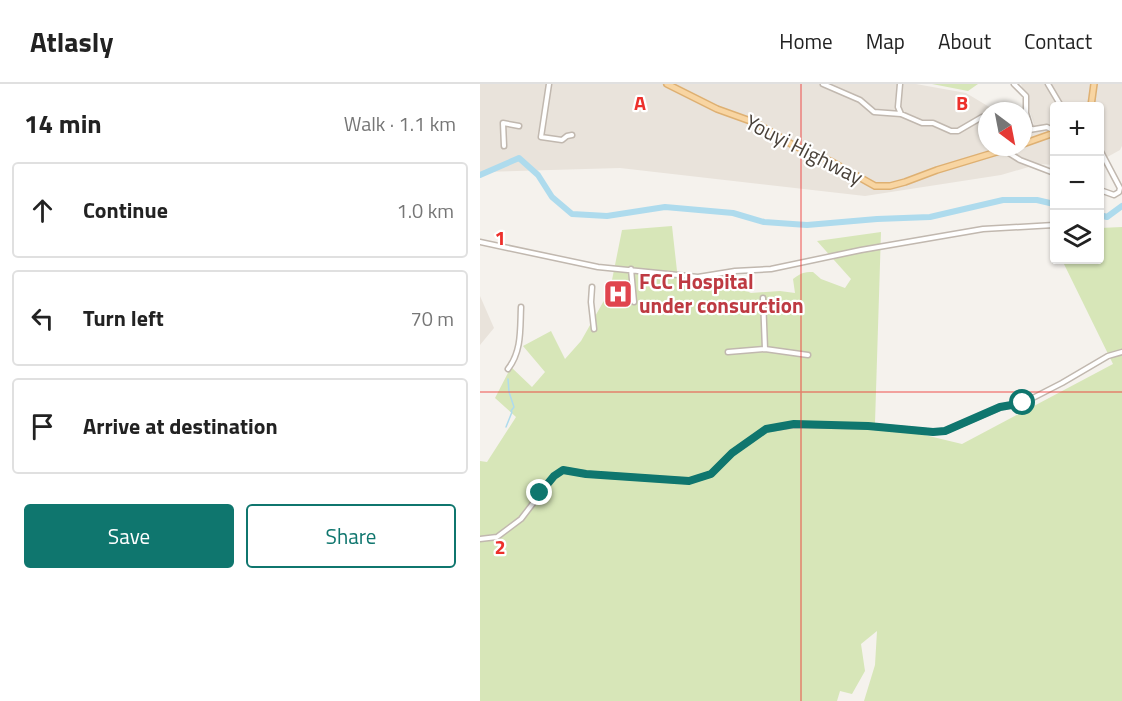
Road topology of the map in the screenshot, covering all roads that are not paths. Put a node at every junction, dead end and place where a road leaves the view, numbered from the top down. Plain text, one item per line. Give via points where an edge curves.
1 (549, 84) edge
2 (667, 84) edge
3 (681, 84) edge
4 (824, 84) edge
5 (900, 84) edge
6 (1014, 84) edge
7 (1048, 84) edge
8 (1094, 84) edge
9 (682, 93) junction
10 (1026, 102) edge
11 (1059, 102) edge
12 (1092, 102) edge
13 (901, 114) junction
14 (978, 119) edge
15 (519, 126) dead end
16 (1050, 129) edge
17 (1032, 130) edge
18 (1050, 134) edge
19 (572, 135) dead end
20 (1032, 141) edge
21 (504, 146) dead end
22 (984, 156) edge
23 (1014, 156) edge
24 (1104, 158) edge
25 (1050, 171) edge
26 (1104, 191) edge
27 (1050, 225) edge
28 (480, 242) edge
29 (631, 269) junction
30 (592, 288) dead end
31 (763, 298) dead end
32 (634, 302) dead end
33 (521, 307) dead end
34 (594, 329) dead end
35 (765, 349) junction
36 (728, 352) dead end
37 (1122, 352) edge
38 (808, 355) dead end
39 (508, 369) dead end
40 (480, 539) edge

1 - 19 street via 541,137 562,140
2 - 9 main road, Youyi Highway
3 - 9 street
4 - 13 street via 860,100 874,112
5 - 13 street
6 - 10 street via 1026,96
7 - 11 street
8 - 12 main road
9 - 22 main road, Youyi Highway via 756,123 876,186 898,184
13 - 14 street via 951,131
15 - 21 street via 503,123
16 - 17 street
18 - 20 main road
23 - 25 street
24 - 26 street via 1119,192 1114,195
27 - 29 street via 983,229 771,269 698,277
28 - 29 street via 598,267
29 - 32 street
30 - 34 street
31 - 35 street
33 - 39 street via 519,346 516,360
35 - 36 street
35 - 38 street
37 - 40 street via 1023,403 1000,407 945,431 794,424 766,429 711,474 689,481 563,470 521,519 497,537

